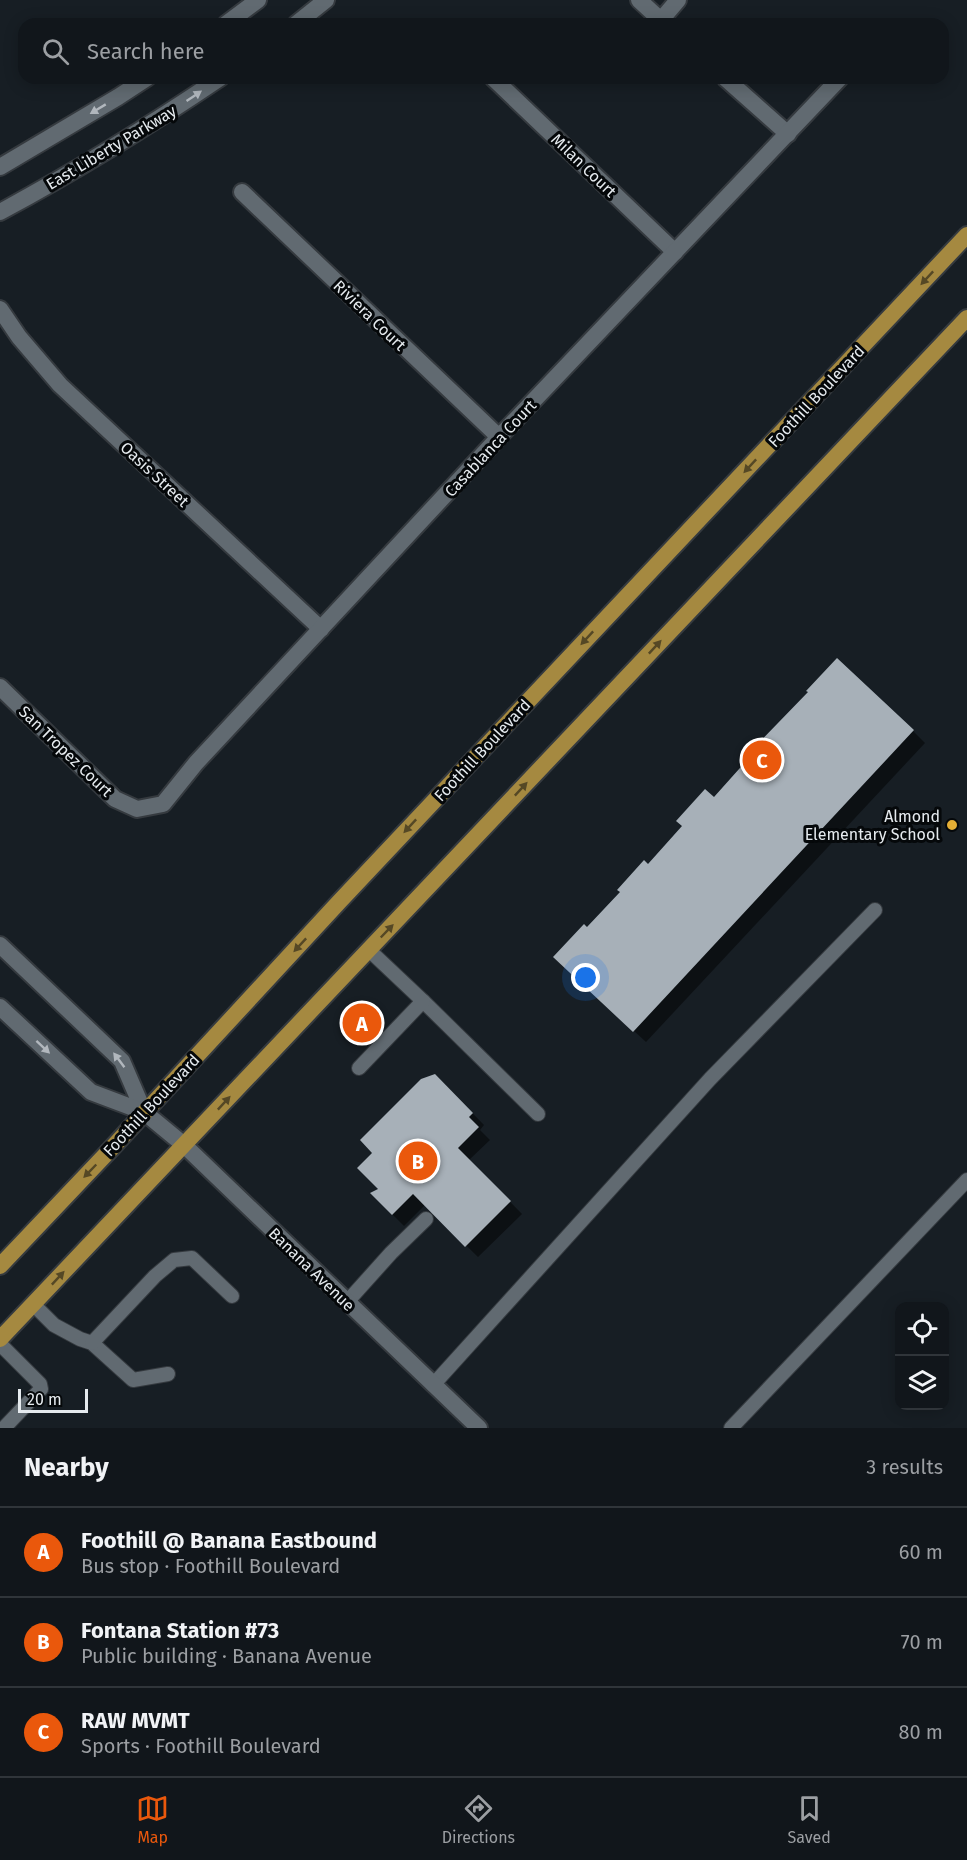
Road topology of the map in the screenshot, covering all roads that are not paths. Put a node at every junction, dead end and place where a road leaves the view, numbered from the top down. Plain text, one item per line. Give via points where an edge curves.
1 (258, 0) edge
2 (326, 0) edge
3 (639, 0) edge
4 (678, 0) edge
5 (234, 18) edge
6 (304, 18) edge
7 (659, 18) edge
8 (666, 18) edge
9 (138, 84) edge
10 (211, 84) edge
11 (499, 84) edge
12 (732, 84) edge
13 (834, 84) edge
14 (788, 134) junction
15 (0, 167) edge
16 (242, 192) dead end
17 (0, 212) edge
18 (967, 235) edge
19 (675, 252) junction
20 (0, 309) edge
21 (967, 318) edge
22 (499, 437) junction
23 (321, 629) junction
24 (0, 687) edge
25 (137, 808) joint
26 (875, 910) dead end
27 (0, 945) edge
28 (369, 950) junction
29 (423, 1002) junction
30 (0, 1007) edge
31 (359, 1068) dead end
32 (144, 1112) junction
33 (538, 1114) dead end
34 (184, 1145) junction
35 (967, 1180) edge
36 (426, 1219) dead end
37 (0, 1266) edge
38 (232, 1296) dead end
39 (347, 1302) junction
40 (33, 1304) junction
41 (0, 1339) edge
42 (92, 1343) junction
43 (0, 1344) edge
44 (168, 1374) dead end
45 (434, 1384) junction
46 (4, 1428) edge
47 (479, 1428) edge
48 (731, 1428) edge

1 - 5 street
2 - 6 street
3 - 7 street
4 - 8 street
9 -> 15 street
17 -> 10 street, East Liberty Parkway via 119,144
11 - 19 street, Milan Court
12 - 14 street
13 - 14 street, Casablanca Court
14 - 19 street, Casablanca Court
16 - 22 street, Riviera Court
18 -> 32 main road, Foothill Boulevard
19 - 22 street, Casablanca Court
20 - 23 street, Oasis Street via 60,385
28 -> 21 main road
22 - 23 street, Casablanca Court
23 - 25 street, Casablanca Court via 195,763 163,804
24 - 25 street, San Tropez Court via 115,799
26 - 45 lane via 710,1079
32 -> 27 street, Banana Avenue via 122,1061
28 - 29 lane
34 -> 28 main road
29 - 31 lane
29 - 33 lane
30 -> 32 street, Banana Avenue via 91,1092
32 - 34 street, Banana Avenue
32 -> 37 main road, Foothill Boulevard
34 - 39 street, Banana Avenue
40 -> 34 main road
35 - 48 lane
36 - 39 lane
38 - 42 lane via 192,1258 174,1260
39 - 45 street, Banana Avenue
40 - 41 main road
40 - 42 lane via 54,1325
42 - 44 lane via 133,1380
43 - 46 lane via 41,1389
45 - 47 street, Banana Avenue

